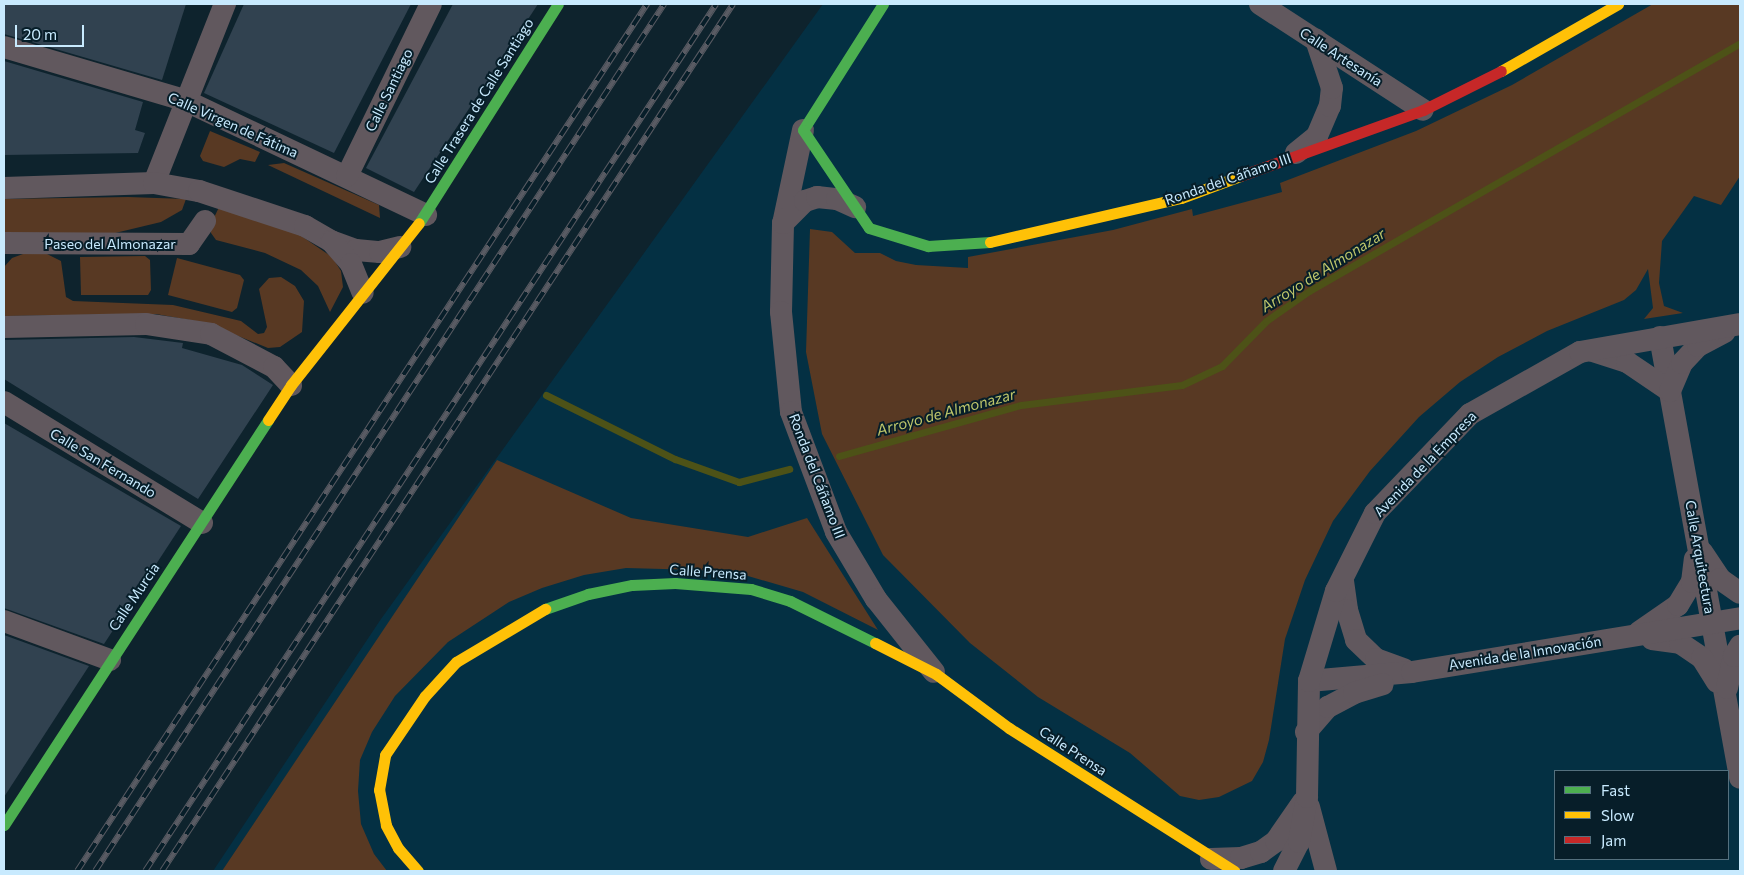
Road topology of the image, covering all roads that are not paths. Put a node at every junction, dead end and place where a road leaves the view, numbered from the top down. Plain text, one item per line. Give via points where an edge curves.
1 (225, 4) edge
2 (431, 4) edge
3 (558, 4) edge
4 (883, 4) edge
5 (1260, 4) edge
6 (1618, 4) edge
7 (1316, 40) junction
8 (4, 47) edge
9 (184, 100) junction
10 (1423, 110) junction
11 (803, 130) junction
12 (1286, 160) junction
13 (347, 176) junction
14 (154, 183) junction
15 (4, 188) edge
16 (855, 207) junction
17 (426, 215) junction
18 (205, 221) dead end
19 (782, 224) junction
20 (331, 242) junction
21 (4, 243) edge
22 (400, 247) junction
23 (364, 293) junction
24 (1739, 324) edge
25 (4, 327) edge
26 (332, 334) junction
27 (1660, 337) junction
28 (1591, 350) junction
29 (274, 367) junction
30 (291, 385) junction
31 (1670, 390) junction
32 (4, 402) edge
33 (202, 523) junction
34 (1697, 545) junction
35 (1343, 577) junction
36 (1740, 593) edge
37 (1740, 618) edge
38 (4, 621) edge
39 (1711, 623) junction
40 (1634, 636) junction
41 (1740, 646) edge
42 (110, 660) junction
43 (1412, 672) junction
44 (936, 674) junction
45 (1309, 682) junction
46 (1725, 696) junction
47 (1306, 732) junction
48 (1740, 778) edge
49 (1307, 797) junction
50 (10, 802) edge
51 (4, 825) edge
52 (1211, 859) junction
53 (418, 871) edge
54 (1234, 871) edge
55 (1284, 871) edge
56 (1326, 871) edge

1 - 9 street
2 - 13 street, Calle Santiago
3 - 17 street, Calle Trasera de Calle Santiago
4 - 11 street, Ronda del Cáñamo III
5 - 7 street, Calle Artesanía
6 - 10 street, Ronda del Cáñamo III via 1526,58
7 - 10 street, Calle Artesanía
7 - 12 street via 1332,88 1330,106 1317,136
8 - 9 street, Calle Virgen de Fátima
9 - 13 street, Calle Virgen de Fátima
9 - 14 street
10 - 12 street, Ronda del Cáñamo III
11 - 16 street, Ronda del Cáñamo III
11 - 19 street, Ronda del Cáñamo III
12 - 16 street, Ronda del Cáñamo III via 1182,198 986,242 928,246 869,228
13 - 17 street, Calle Virgen de Fátima
14 - 15 street
14 - 20 street via 199,191 279,217 305,226
16 - 19 street via 837,198 817,197 805,201
17 - 22 street, Calle Trasera de Calle Santiago
18 - 21 street, Paseo del Almonazar via 189,244
19 - 44 street, Ronda del Cáñamo III via 781,312 791,412 836,532 876,599
20 - 22 street via 356,250 380,252
20 - 23 street via 351,264
22 - 23 street, Calle Trasera de Calle Santiago
23 - 26 street, Calle Murcia
24 - 27 street, Avenida de la Empresa
24 - 31 street via 1698,346 1682,362
25 - 29 street via 146,324 211,334
26 - 29 street via 305,354
26 - 30 street, Calle Murcia
27 - 28 street, Avenida de la Empresa
27 - 31 street, Calle Arquitectura
28 - 31 street via 1627,362
28 - 35 street, Avenida de la Empresa via 1580,352 1470,414 1375,514
29 - 30 street
30 - 33 street, Calle Murcia
31 - 34 street, Calle Arquitectura
32 - 33 street, Calle San Fernando
33 - 42 street, Calle Murcia
34 - 36 street via 1720,579
34 - 39 street, Calle Arquitectura
34 - 40 street via 1692,582 1678,605
35 - 43 street via 1347,610 1356,640 1376,659
35 - 45 street, Avenida de la Empresa
37 - 39 street, Avenida de la Innovación
38 - 42 street
39 - 40 street, Avenida de la Innovación
39 - 46 street, Calle Arquitectura
40 - 43 street, Avenida de la Innovación
40 - 46 street via 1680,643 1702,658
41 - 46 street via 1734,656
42 - 50 street, Calle Murcia
43 - 45 street, Avenida de la Innovación
43 - 47 street via 1354,693 1328,707
44 - 52 street, Calle Prensa via 1008,728
44 - 53 street, Calle Prensa via 790,601 751,589 675,582 632,585 588,594 547,608 456,662 425,696 385,755 379,790 386,825 398,848
45 - 47 street, Avenida de la Empresa
46 - 48 street, Calle Arquitectura
47 - 49 street, Avenida de la Empresa
49 - 52 street via 1276,841 1261,852 1241,858
49 - 55 street, Avenida de la Empresa via 1299,842
49 - 56 street
50 - 51 street, Calle Murcia
52 - 54 street, Calle Prensa

